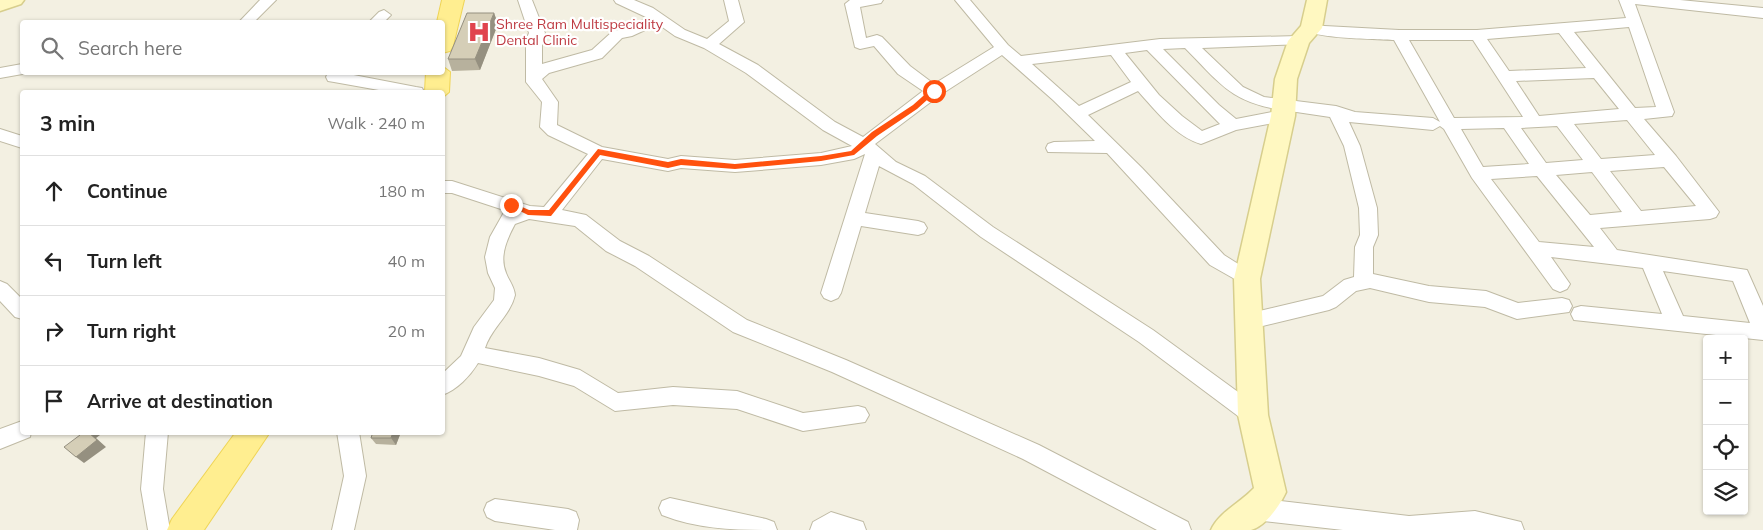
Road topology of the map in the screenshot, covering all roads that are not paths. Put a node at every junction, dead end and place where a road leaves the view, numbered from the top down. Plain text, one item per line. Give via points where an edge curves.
1 (14, 0) edge
2 (269, 0) edge
3 (454, 0) edge
4 (524, 0) edge
5 (621, 0) edge
6 (731, 0) edge
7 (876, 0) edge
8 (962, 0) edge
9 (1317, 0) edge
10 (1626, 0) edge
11 (1636, 0) edge
12 (0, 5) edge
13 (1763, 13) edge
14 (659, 18) junction
15 (248, 20) edge
16 (1635, 22) junction
17 (1562, 28) junction
18 (445, 34) edge
19 (1305, 35) junction
20 (1398, 35) junction
21 (1477, 35) junction
22 (1188, 43) junction
23 (709, 45) junction
24 (1150, 45) junction
25 (1003, 48) junction
26 (1115, 50) junction
27 (1018, 61) junction
28 (20, 69) edge
29 (0, 73) edge
30 (1598, 73) junction
31 (331, 75) edge
32 (438, 75) edge
33 (1505, 76) junction
34 (534, 77) junction
35 (1140, 84) junction
36 (340, 90) edge
37 (406, 90) edge
38 (437, 90) edge
39 (934, 91) junction
40 (1284, 110) junction
41 (1336, 112) junction
42 (1077, 114) junction
43 (1631, 114) junction
44 (1535, 122) junction
45 (1562, 122) junction
46 (1509, 123) junction
47 (1440, 124) junction
48 (1233, 125) junction
49 (0, 135) edge
50 (20, 141) edge
51 (1111, 147) junction
52 (1054, 148) dead end
53 (870, 149) junction
54 (598, 152) junction
55 (1670, 160) junction
56 (1598, 165) junction
57 (1541, 169) junction
58 (1478, 174) junction
59 (445, 187) edge
60 (528, 212) junction
61 (548, 214) junction
62 (1636, 217) junction
63 (854, 218) junction
64 (1586, 222) junction
65 (918, 228) dead end
66 (1536, 249) junction
67 (1611, 256) junction
68 (1650, 262) junction
69 (1247, 279) junction
70 (1363, 283) junction
71 (1560, 284) dead end
72 (0, 288) edge
73 (831, 293) dead end
74 (1562, 306) dead end
75 (20, 309) edge
76 (1581, 314) dead end
77 (1250, 321) junction
78 (1676, 323) junction
79 (1763, 331) edge
80 (473, 354) junction
81 (445, 383) edge
82 (858, 415) dead end
83 (1253, 415) junction
84 (20, 431) edge
85 (157, 435) edge
86 (253, 435) edge
87 (348, 435) edge
88 (0, 439) edge
89 (670, 508) dead end
90 (1255, 509) junction
91 (494, 510) dead end
92 (1410, 528) edge
93 (158, 530) edge
94 (184, 530) edge
95 (343, 530) edge
96 (566, 530) edge
97 (766, 530) edge
98 (821, 530) edge
99 (855, 530) edge
100 (1180, 530) edge
101 (1228, 530) edge
102 (1513, 530) edge

1 - 12 street
2 - 15 street
3 - 18 main road
4 - 34 street via 536,33
5 - 14 street
6 - 23 street via 737,22
7 - 39 street via 852,4 860,44 877,40 904,70
8 - 25 street
9 - 19 street
10 - 16 street
11 - 13 street
14 - 23 street via 680,33
14 - 34 street via 618,34 597,54 542,69
16 - 17 street
16 - 43 street via 1666,112
17 - 21 street
17 - 30 street
19 - 20 street via 1338,32
19 - 22 street
19 - 40 street via 1286,79
20 - 21 street
20 - 47 street
21 - 33 street
22 - 24 street
22 - 40 street via 1237,91
23 - 53 street via 752,69 828,126
24 - 26 street
24 - 48 street
25 - 27 street
25 - 39 street
26 - 27 street
26 - 35 street
27 - 42 street
28 - 29 street
30 - 33 street
30 - 43 street
31 - 36 street
31 - 37 street
32 - 38 main road
33 - 44 street
34 - 54 street via 534,82 548,94 552,111 548,127 568,140
35 - 42 street
35 - 48 street via 1201,138
39 - 53 street via 875,134
40 - 41 street
40 - 48 street
40 - 69 street
41 - 47 street via 1354,118
41 - 70 street via 1352,146 1368,208 1369,235 1364,247
42 - 51 street
43 - 45 street
43 - 55 street
44 - 45 street
44 - 46 street
45 - 56 street
46 - 47 street
46 - 57 street
47 - 58 street
49 - 50 street
51 - 52 street
51 - 69 street via 1217,260
53 - 54 street via 821,159 735,166 681,162 668,165
53 - 63 street
53 - 83 street via 890,166 919,180 987,232 1146,336
54 - 61 street
55 - 56 street
55 - 62 street via 1710,212
56 - 57 street
56 - 62 street
57 - 58 street
57 - 64 street
58 - 66 street
59 - 60 street
60 - 61 street
60 - 80 street via 509,219 499,238 495,252 496,270 504,285 505,296 481,332
61 - 100 street via 580,220 613,246 642,261 740,326 839,366 1031,452
62 - 64 street
63 - 65 street
63 - 73 street
64 - 67 street
66 - 67 street
66 - 71 street
67 - 68 street
68 - 78 street
68 - 79 street via 1740,275
69 - 77 street
70 - 74 street via 1370,281 1429,294 1486,299 1518,311
70 - 77 street via 1351,285 1329,302
72 - 75 street
76 - 78 street
77 - 83 street
78 - 79 street
80 - 81 street
80 - 82 street via 580,379 615,402 673,396 737,400 804,422
83 - 90 street via 1270,492
84 - 88 street
85 - 93 street via 152,489
86 - 94 main road
87 - 95 street via 355,476
89 - 97 street
90 - 92 street
90 - 101 street
91 - 96 street via 568,520
92 - 102 street via 1475,522
98 - 99 street via 831,523

